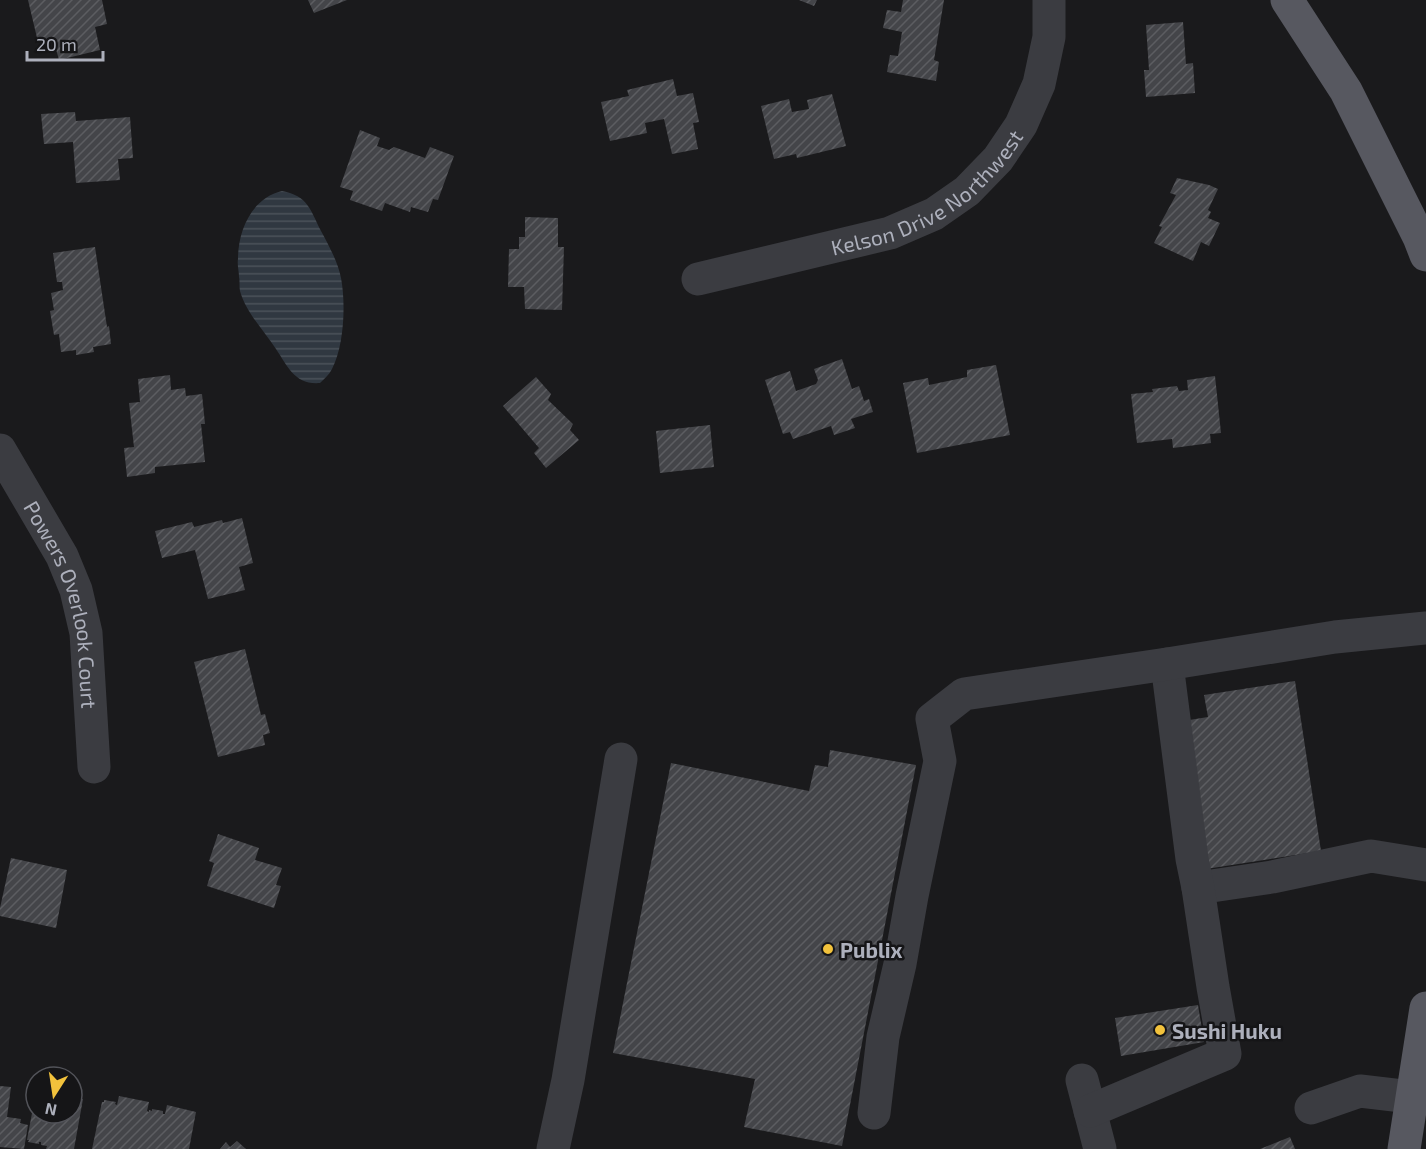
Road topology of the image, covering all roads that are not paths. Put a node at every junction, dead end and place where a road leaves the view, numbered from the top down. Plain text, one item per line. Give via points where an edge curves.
1 (1049, 0) edge
2 (1287, 0) edge
3 (1426, 255) edge
4 (698, 279) dead end
5 (0, 450) edge
6 (1426, 628) edge
7 (1167, 664) junction
8 (621, 759) dead end
9 (94, 767) dead end
10 (1426, 865) edge
11 (1198, 888) junction
12 (1426, 1008) edge
13 (1082, 1080) dead end
14 (1412, 1097) junction
15 (1311, 1108) dead end
16 (1090, 1112) junction
17 (874, 1113) dead end
18 (554, 1149) edge
19 (1100, 1149) edge
20 (1404, 1149) edge

1 - 4 street, Kelson Drive Northwest via 1049,37 1039,84 1021,125 998,159 967,191 934,214 890,234
2 - 3 main road via 1346,91
5 - 9 street, Powers Overlook Court via 62,556 76,590 86,633
6 - 7 street via 1335,637
7 - 11 street
7 - 17 street via 964,694 932,719 940,761 883,1037
8 - 18 street
10 - 11 street via 1371,856
11 - 16 street via 1226,1054
12 - 14 main road
13 - 16 street
14 - 15 street via 1360,1091
14 - 20 main road
16 - 19 street

